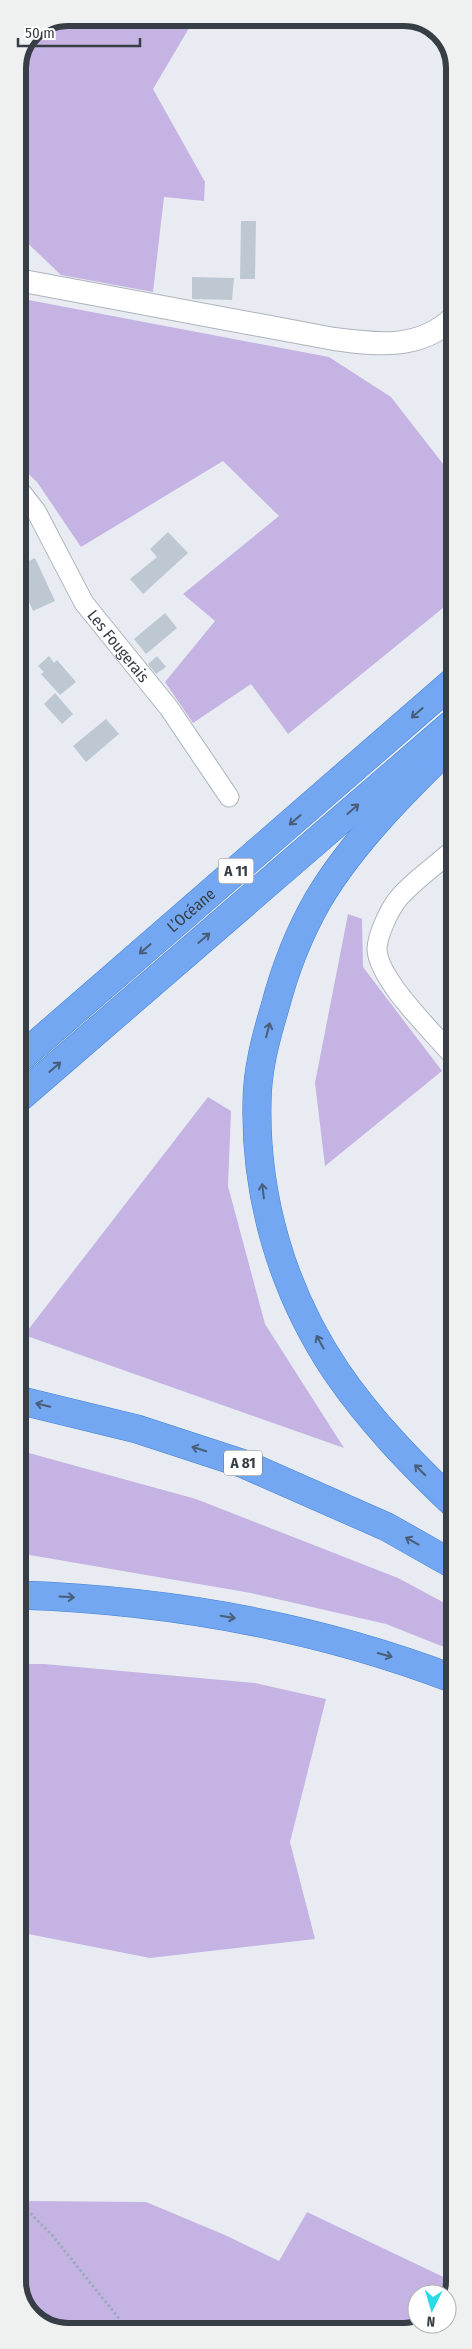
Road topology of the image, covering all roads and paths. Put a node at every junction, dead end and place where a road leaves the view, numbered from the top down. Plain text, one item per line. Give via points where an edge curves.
1 (26, 282) edge
2 (445, 330) edge
3 (26, 498) edge
4 (445, 689) edge
5 (445, 730) edge
6 (445, 751) edge
7 (229, 797) dead end
8 (445, 857) edge
9 (445, 1047) edge
10 (26, 1053) edge
11 (26, 1092) edge
12 (27, 1402) edge
13 (446, 1496) edge
14 (446, 1560) edge
15 (27, 1596) edge
16 (446, 1676) edge
17 (27, 2210) edge
18 (122, 2323) edge

1 - 2 street via 376,344 407,342
3 - 7 street, Les Fougerais via 36,510 84,603 169,708
4 -> 10 highway, L’Océane / A 11
11 -> 5 highway, L’Océane / A 11
13 -> 6 highway via 383,1433 336,1370 303,1312 282,1264 265,1205 256,1101 264,1046 280,988 305,923 353,852 400,795
8 - 9 street via 396,901 384,924 377,949 385,973 400,995
14 -> 12 highway, A 81 via 387,1527 244,1464 137,1430
15 -> 16 highway via 131,1602 236,1618 345,1643
17 - 18 path via 52,2235

